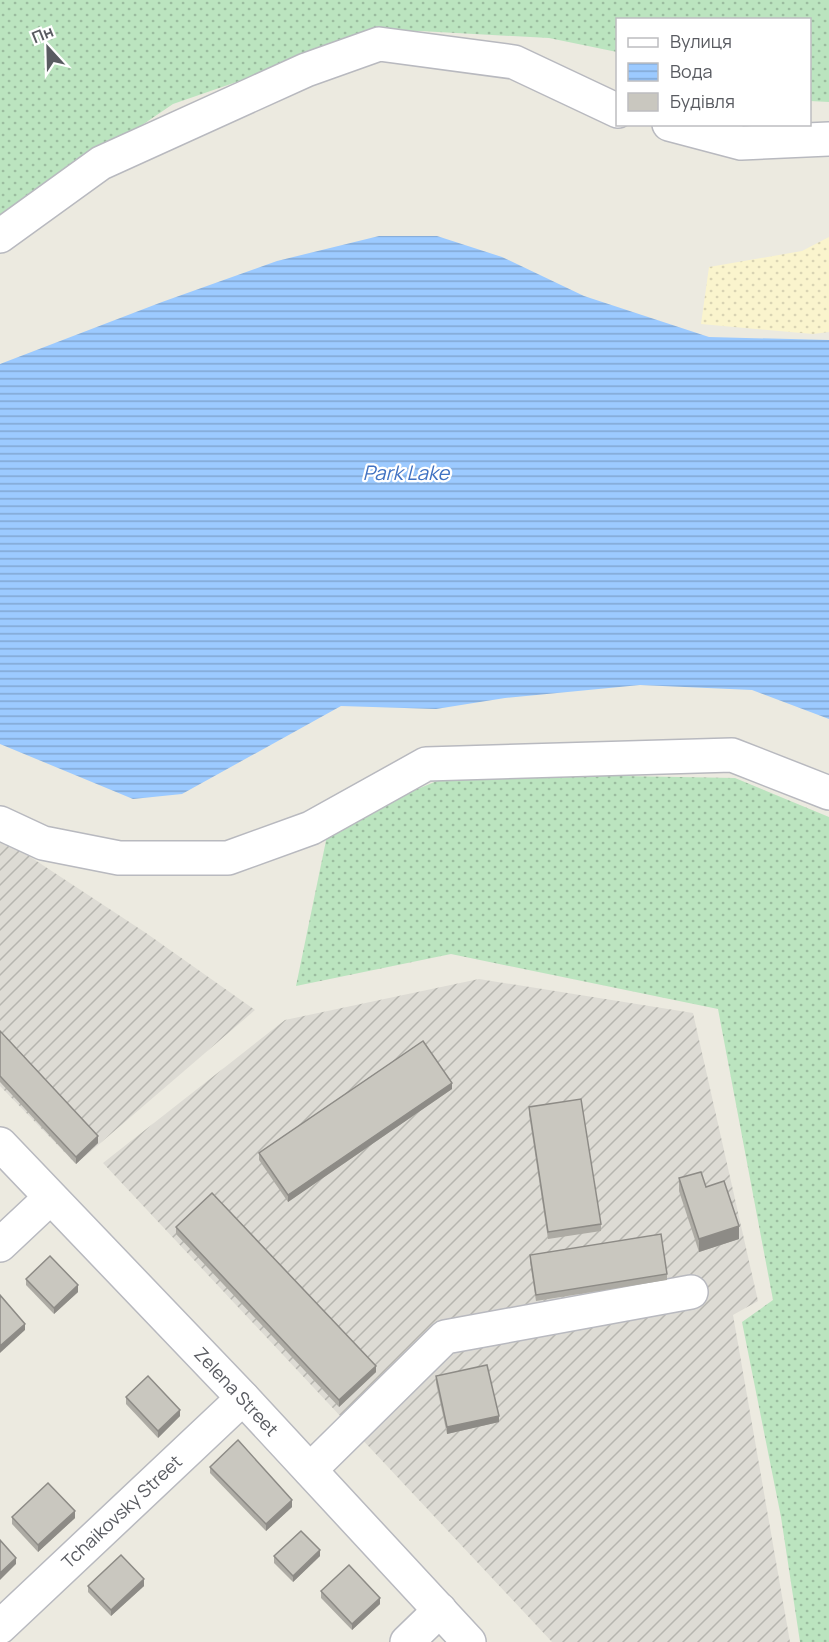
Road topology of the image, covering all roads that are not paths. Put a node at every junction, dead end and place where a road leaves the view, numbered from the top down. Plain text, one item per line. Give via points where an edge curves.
1 (616, 110) edge
2 (677, 126) edge
3 (829, 140) edge
4 (0, 236) edge
5 (829, 793) edge
6 (0, 823) edge
7 (0, 1144) edge
8 (50, 1198) junction
9 (0, 1245) edge
10 (691, 1292) dead end
11 (243, 1398) junction
12 (310, 1470) junction
13 (440, 1611) junction
14 (0, 1627) edge
15 (407, 1642) edge
16 (469, 1642) edge

1 - 4 street via 514,62 379,44 306,70 101,163
2 - 3 street via 741,143
5 - 6 street via 732,755 426,764 311,828 228,858 119,858 43,843
7 - 8 street, Zelena Street
8 - 9 street
8 - 11 street, Zelena Street
10 - 12 street via 445,1337
11 - 12 street, Zelena Street
11 - 14 street, Tchaikovsky Street
12 - 13 street, Zelena Street
13 - 15 street
13 - 16 street, Zelena Street

